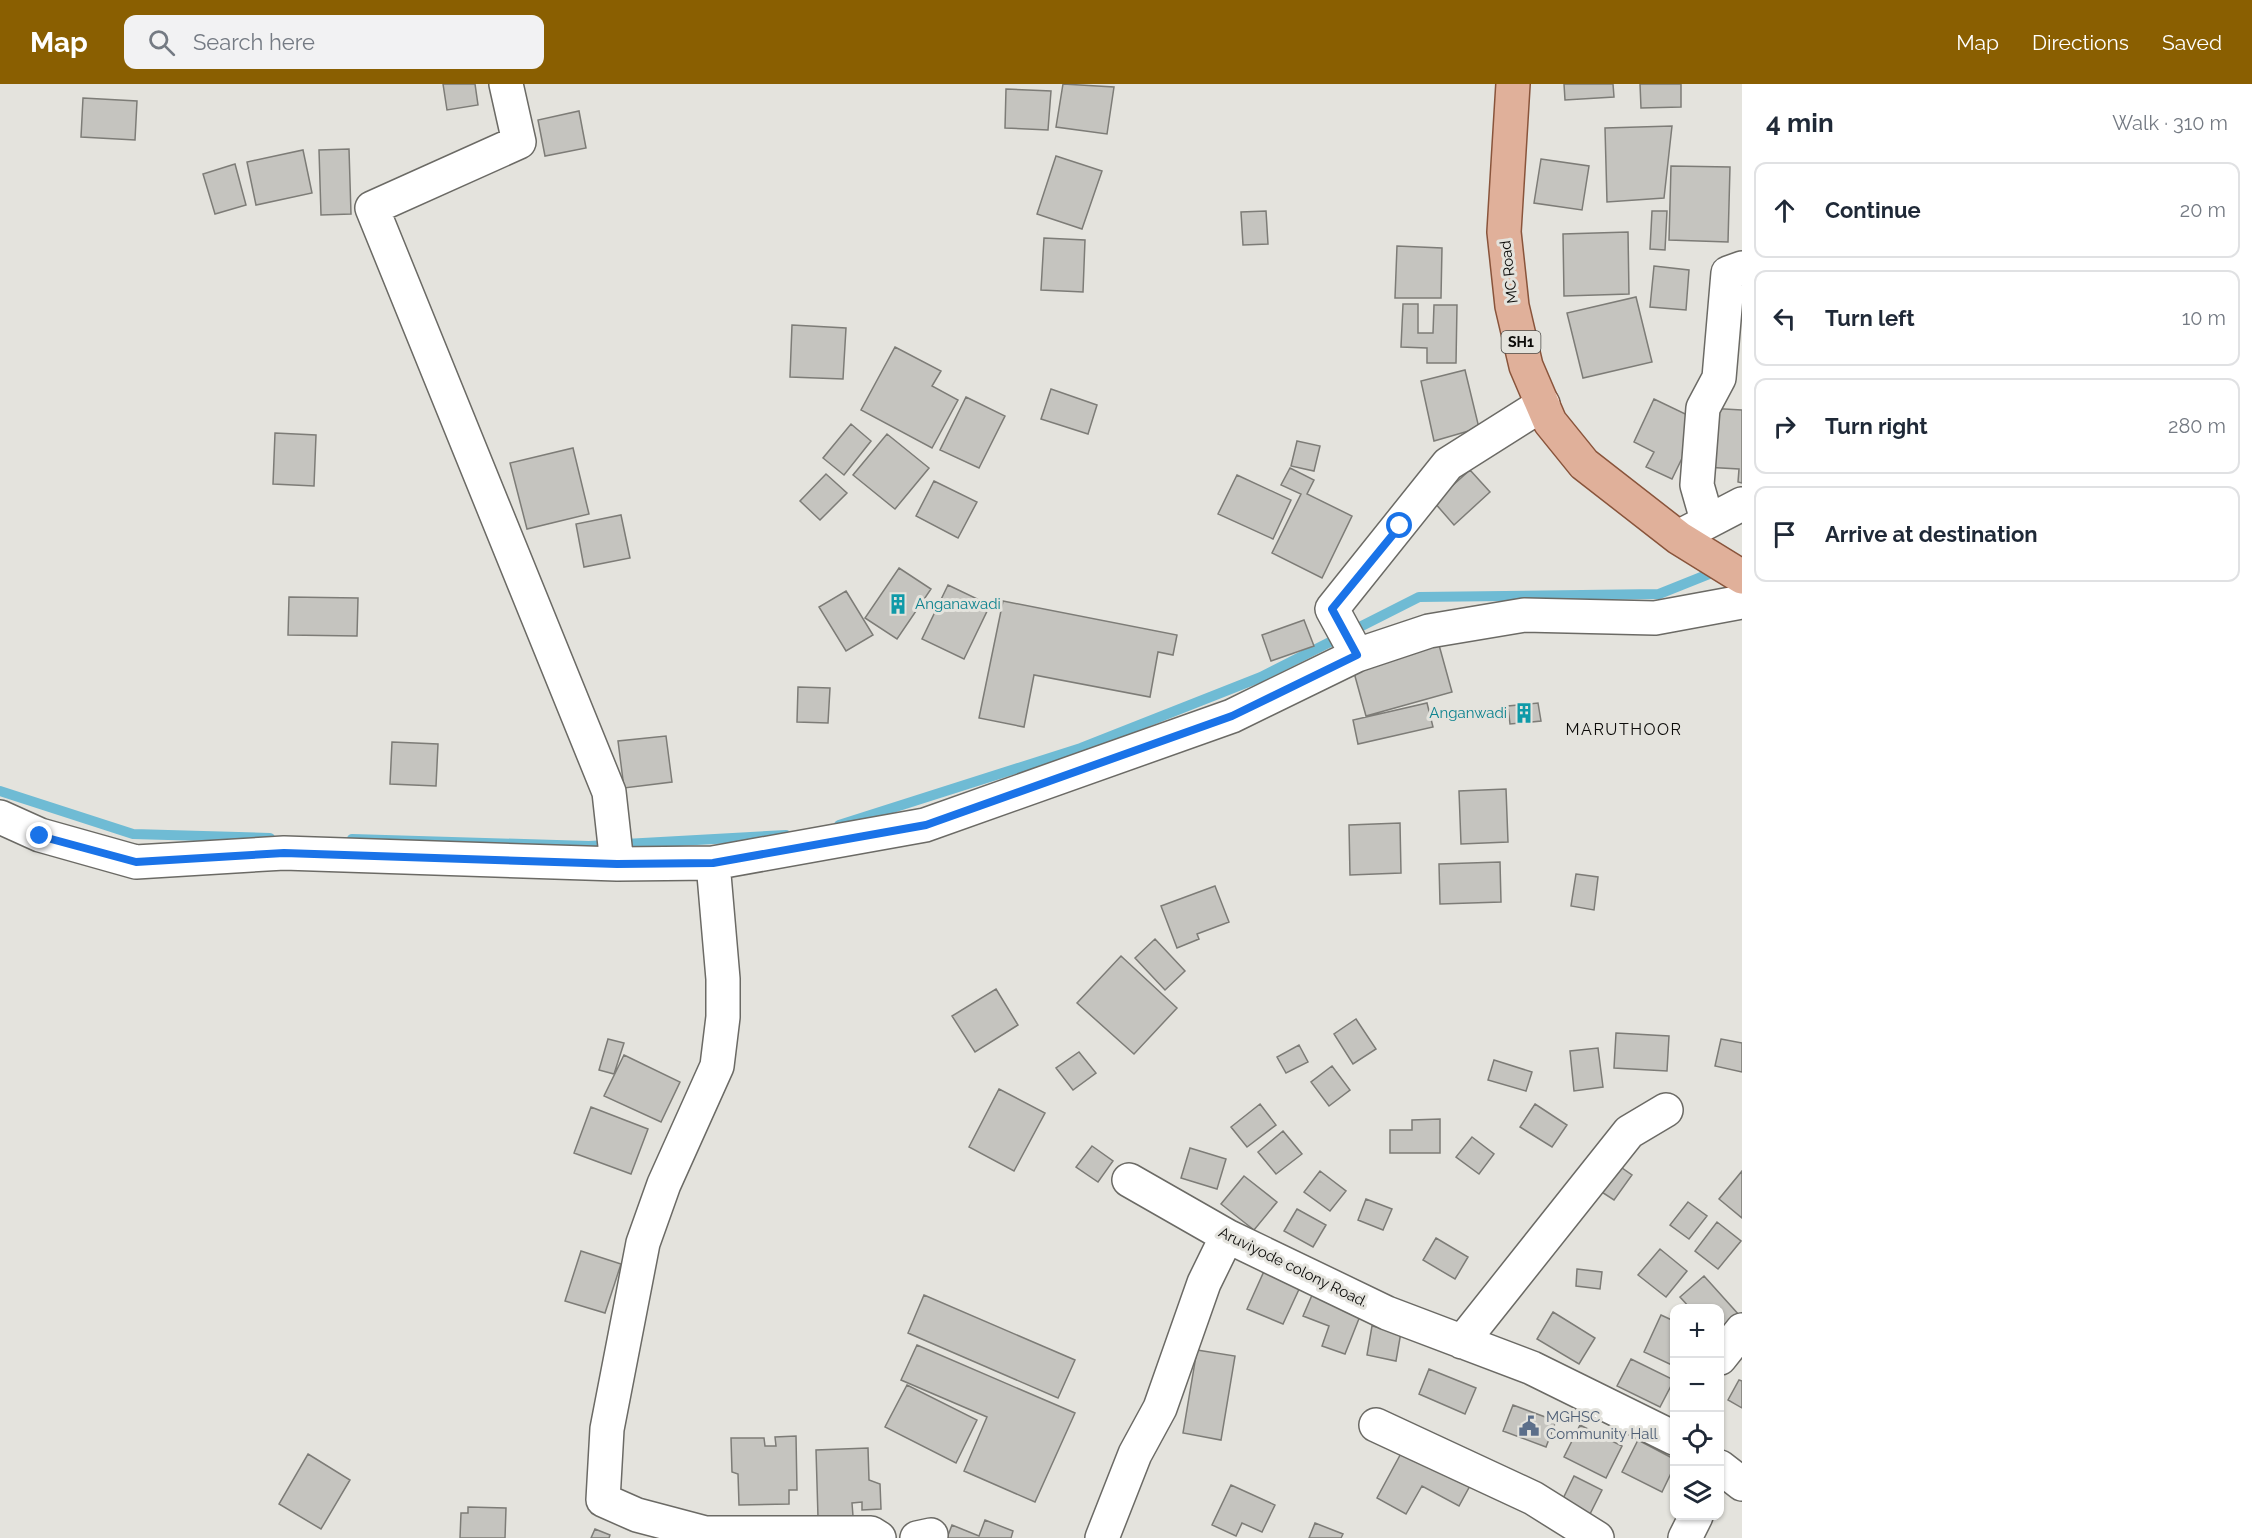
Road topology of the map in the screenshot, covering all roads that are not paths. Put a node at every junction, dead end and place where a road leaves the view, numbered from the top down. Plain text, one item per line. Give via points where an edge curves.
1 (506, 84) edge
2 (1514, 84) edge
3 (1742, 268) edge
4 (1543, 404) junction
5 (1742, 504) edge
6 (1707, 520) junction
7 (1679, 538) junction
8 (1742, 578) edge
9 (1742, 602) edge
10 (1357, 655) junction
11 (0, 818) edge
12 (713, 863) junction
13 (617, 864) junction
14 (1666, 1110) dead end
15 (1129, 1180) dead end
16 (1227, 1236) junction
17 (1742, 1330) edge
18 (1462, 1342) junction
19 (1724, 1352) edge
20 (1376, 1425) dead end
21 (1668, 1425) edge
22 (1694, 1520) edge
23 (879, 1538) edge
24 (1102, 1538) edge
25 (1597, 1538) edge
26 (1685, 1538) edge

1 - 13 street via 519,142 372,208 609,792
2 - 4 main road, MC Road / SH1 via 1504,232 1512,306 1526,366
3 - 6 street via 1728,273 1719,378 1703,408 1697,484
4 - 7 main road, MC Road / SH1 via 1550,422 1584,464
4 - 10 street via 1448,464 1332,609
5 - 6 street
6 - 7 street
7 - 8 main road, MC Road / SH1
9 - 10 street via 1655,618 1524,615 1429,631
10 - 12 street via 1232,716 926,825
11 - 13 street via 40,836 136,862 284,853
12 - 13 street
12 - 23 street via 723,979 717,1066 642,1243 607,1429 603,1500 637,1515 705,1533 871,1533
14 - 18 street via 1629,1132
15 - 16 street, Aruviyode colony Road.
16 - 18 street, Aruviyode colony Road. via 1387,1313
16 - 24 street via 1204,1283 1161,1408 1135,1454
17 - 19 street
18 - 21 street, Aruviyode colony Road.
20 - 25 street via 1533,1498
22 - 26 street

